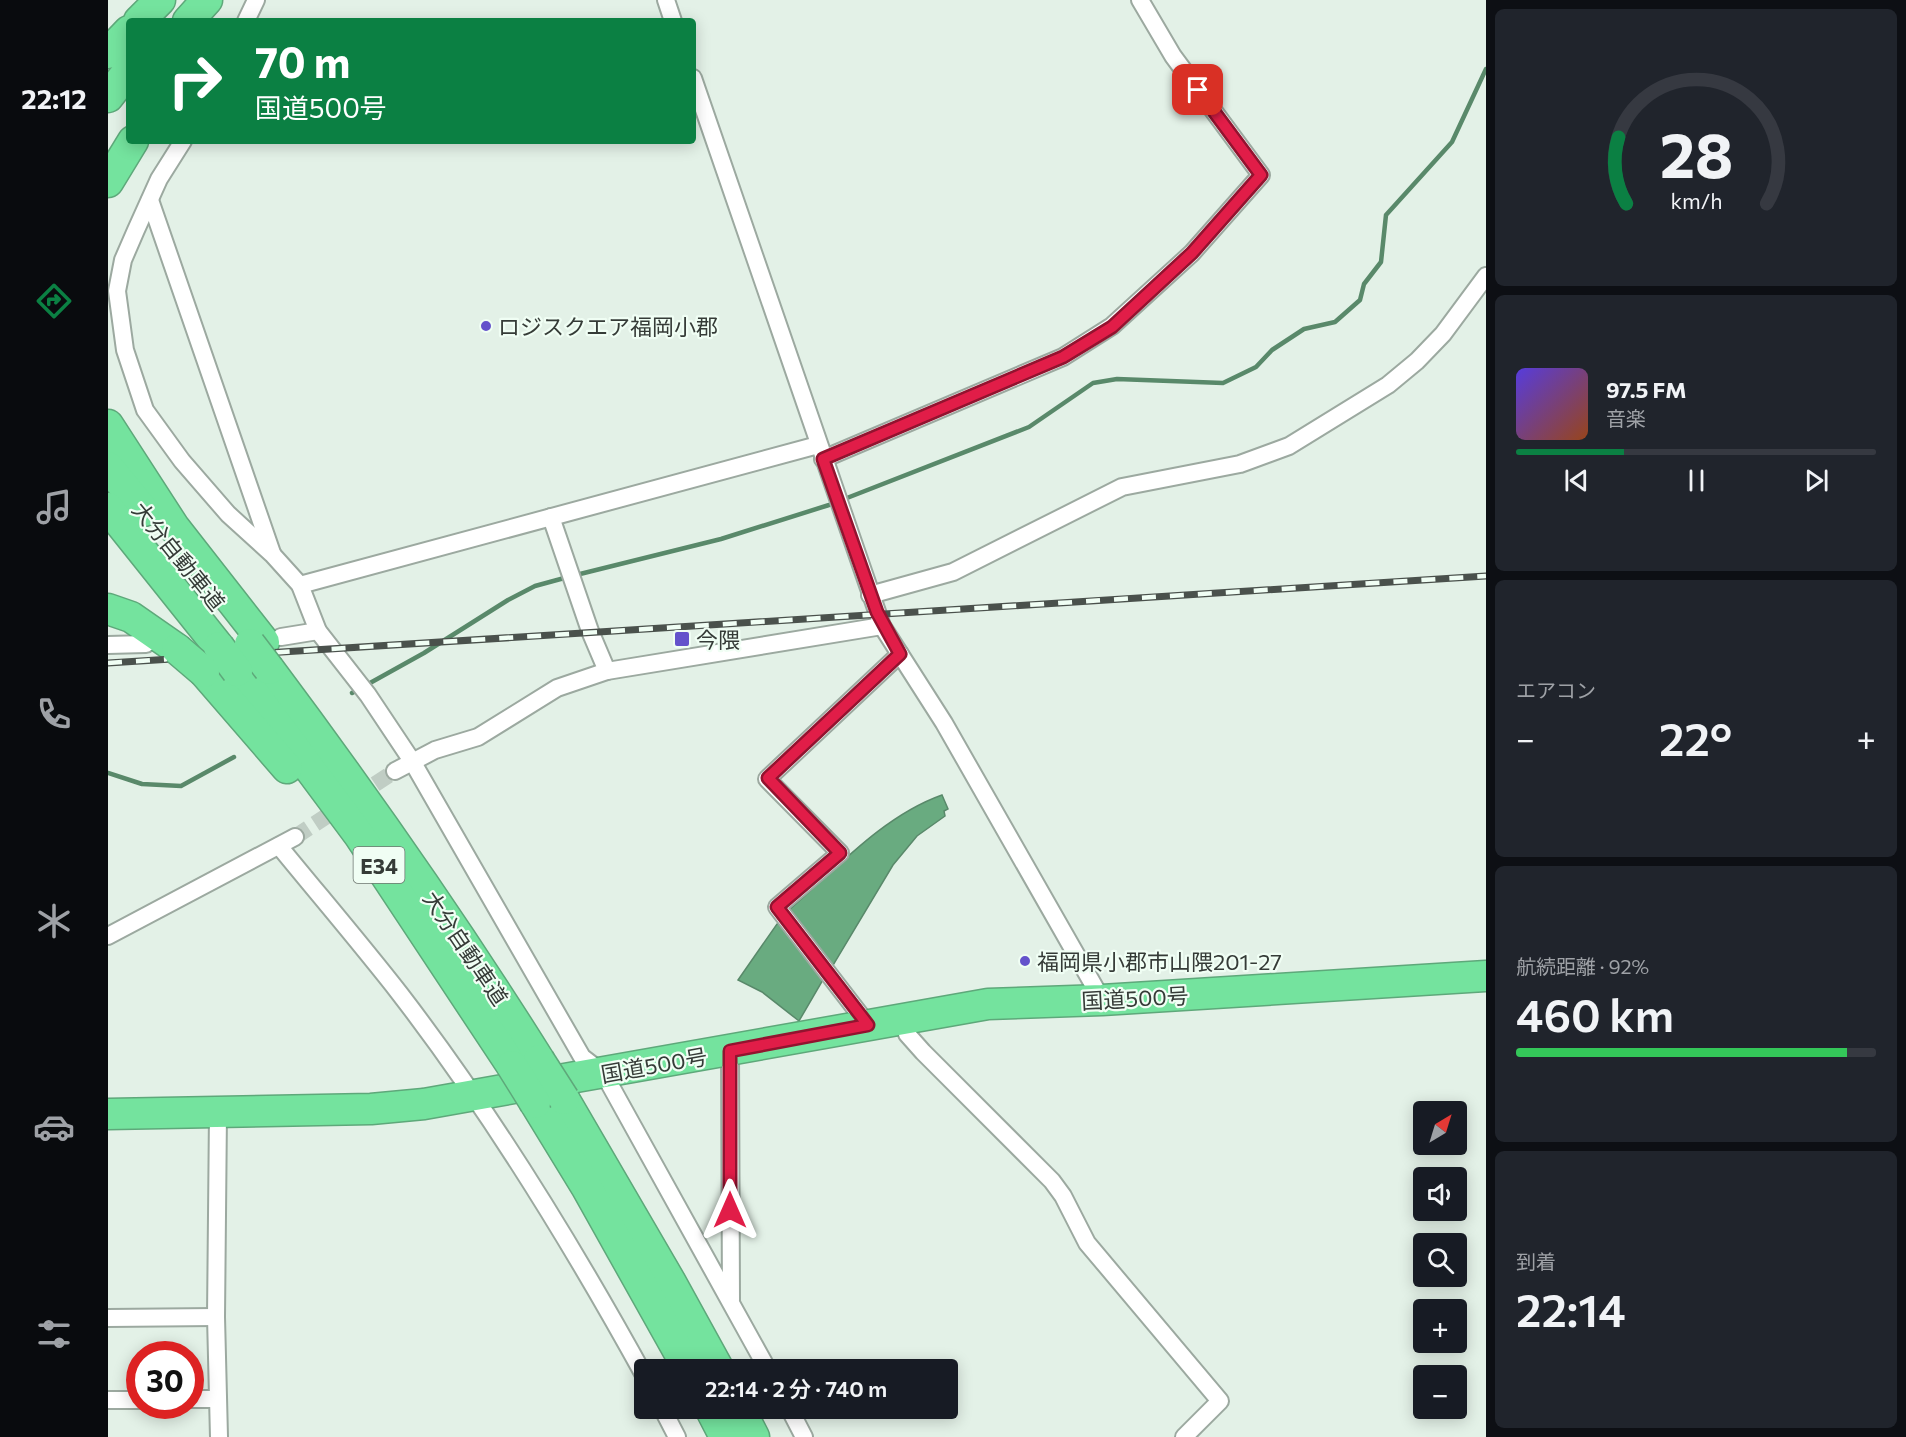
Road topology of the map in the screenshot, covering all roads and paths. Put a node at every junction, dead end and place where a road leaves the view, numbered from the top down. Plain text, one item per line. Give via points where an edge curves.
1 (160, 0) edge
2 (180, 0) edge
3 (207, 0) edge
4 (216, 0) edge
5 (256, 0) edge
6 (666, 0) edge
7 (1140, 0) edge
8 (142, 18) edge
9 (169, 18) edge
10 (191, 18) edge
11 (208, 18) edge
12 (247, 18) edge
13 (672, 18) edge
14 (126, 34) edge
15 (108, 53) edge
16 (126, 74) edge
17 (696, 87) edge
18 (126, 96) edge
19 (108, 97) edge
20 (108, 118) edge
21 (131, 144) edge
22 (181, 144) edge
23 (108, 182) edge
24 (150, 200) junction
25 (1486, 276) edge
26 (108, 425) edge
27 (820, 452) junction
28 (108, 467) edge
29 (108, 508) edge
30 (551, 517) junction
31 (272, 554) junction
32 (300, 585) junction
33 (870, 595) junction
34 (108, 609) edge
35 (882, 626) junction
36 (318, 631) junction
37 (146, 644) dead end
38 (108, 645) edge
39 (269, 652) junction
40 (900, 654) junction
41 (607, 671) junction
42 (412, 762) junction
43 (395, 771) tunnel mouth
44 (295, 837) tunnel mouth
45 (279, 846) junction
46 (108, 936) edge
47 (1486, 976) edge
48 (1102, 1000) junction
49 (475, 1009) junction
50 (903, 1019) junction
51 (868, 1025) junction
52 (730, 1051) junction
53 (525, 1063) junction
54 (604, 1074) junction
55 (474, 1097) junction
56 (549, 1101) junction
57 (218, 1113) junction
58 (108, 1114) edge
59 (731, 1301) junction
60 (216, 1317) junction
61 (108, 1318) edge
62 (635, 1359) edge
63 (683, 1359) edge
64 (713, 1359) edge
65 (762, 1359) edge
66 (218, 1399) junction
67 (108, 1400) edge
68 (126, 1400) edge
69 (204, 1400) edge
70 (668, 1419) edge
71 (716, 1419) edge
72 (745, 1419) edge
73 (795, 1419) edge
74 (219, 1437) edge
75 (677, 1437) edge
76 (725, 1437) edge
77 (754, 1437) edge
78 (804, 1437) edge
79 (1184, 1437) edge

1 - 8 highway
2 - 9 highway
3 - 10 highway
4 - 11 highway
5 - 12 street
6 - 13 street
7 - 27 street via 1173,56 1261,175 1192,253 1112,327 1063,357
14 - 15 highway
16 - 19 highway
17 - 27 street
18 - 20 highway
21 - 23 highway
22 - 24 street
24 - 31 street
24 - 31 street via 123,260 117,291 119,319 133,379 145,410 182,461 228,514
25 - 33 street via 1417,362 1388,385 1288,446 1240,464 1122,487 953,572
26 - 39 highway via 174,527
27 - 30 street
27 - 33 street
28 - 39 highway, 大分自動車道 / E34
29 - 49 highway, 大分自動車道 / E34, bridge via 219,647 358,835
30 - 32 street
30 - 41 street
31 - 32 street
32 - 36 street
33 - 35 street
34 - 49 highway, bridge via 131,617 204,672 338,826
35 - 40 street
35 - 41 street
36 - 39 street
36 - 42 street via 368,694
37 - 38 street
39 - 53 highway, 大分自動車道 / E34 via 498,995
40 - 48 street via 944,723
40 - 51 street via 768,778 840,853 777,907
41 - 42 street via 556,688 478,737 435,750
42 - 43 street
42 - 54 street via 582,1058
44 - 45 street
45 - 46 street
45 - 55 street via 400,995
47 - 48 highway, 国道500号
48 - 50 highway, 国道500号 via 988,1004
49 - 53 highway, 大分自動車道 / E34
50 - 51 highway, 国道500号
50 - 79 street via 907,1034 923,1052 1052,1181 1087,1244 1220,1401
51 - 52 highway, 国道500号
52 - 54 highway, 国道500号
52 - 59 street
53 - 56 highway, 大分自動車道 / E34, bridge
54 - 55 highway, 国道500号
54 - 59 street
55 - 57 highway, 国道500号 via 371,1109
55 - 62 street via 602,1298
56 - 63 highway, 大分自動車道 / E34 via 587,1188
56 - 64 highway, 大分自動車道 / E34 via 670,1281
57 - 58 highway, 国道500号
57 - 60 street
59 - 65 street
60 - 61 street
60 - 66 street
66 - 69 street
66 - 74 street
67 - 68 street
70 - 75 street
71 - 76 highway
72 - 77 highway
73 - 78 street

